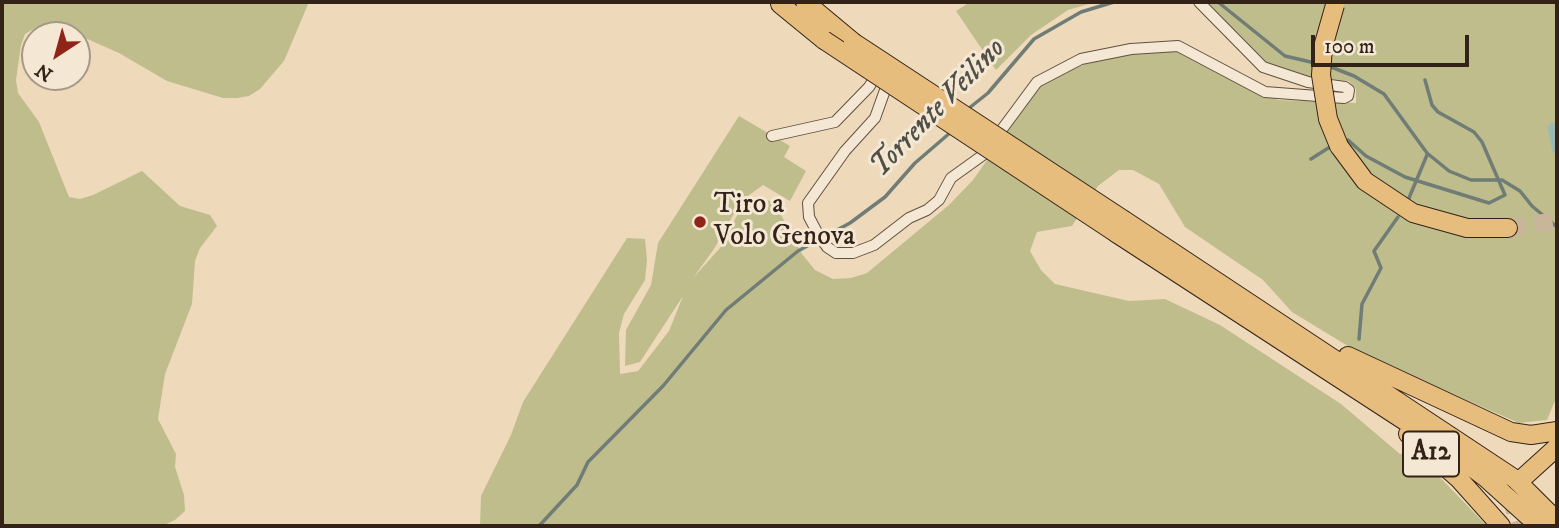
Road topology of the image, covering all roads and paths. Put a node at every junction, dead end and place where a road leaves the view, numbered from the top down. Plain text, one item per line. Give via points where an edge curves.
1 (805, 2) edge
2 (1199, 2) edge
3 (780, 4) dead end
4 (1336, 4) edge
5 (829, 33) junction
6 (772, 136) dead end
7 (1120, 227) junction
8 (1508, 228) tunnel mouth
9 (1304, 336) junction
10 (1354, 389) junction
11 (1557, 431) edge
12 (1557, 447) edge
13 (1525, 476) dead end
14 (1557, 521) edge
15 (1501, 526) edge
16 (1539, 526) edge

1 - 5 highway
2 - 6 street via 1263,67 1308,82 1345,87 1348,96 1265,92 1178,46 1131,49 1081,60 1037,82 984,155 951,178 928,210 874,245 839,253 824,244 810,220 807,203 875,118 894,60 887,59 869,87 835,122
3 - 5 highway
4 - 8 highway, bridge via 1323,47 1325,104 1339,146 1365,181 1413,213 1466,228
5 - 7 highway, bridge via 875,58
7 - 9 highway
7 - 10 highway
9 - 11 highway via 1511,432
9 - 14 highway via 1515,479
10 - 15 highway, A12 via 1459,479
10 - 16 highway via 1466,462
12 - 13 highway

